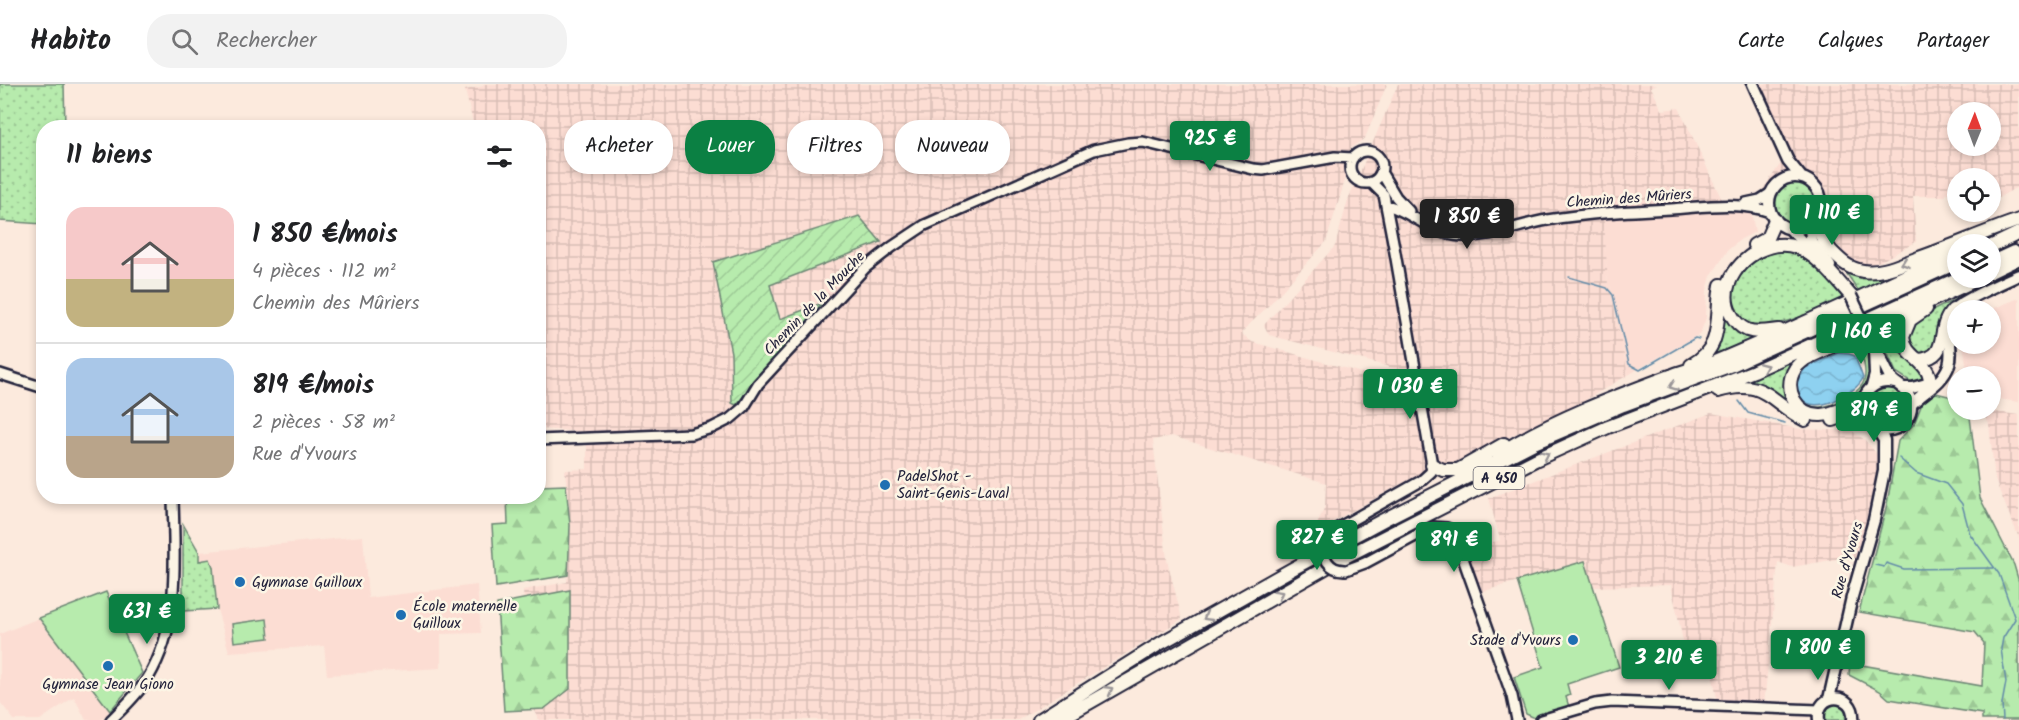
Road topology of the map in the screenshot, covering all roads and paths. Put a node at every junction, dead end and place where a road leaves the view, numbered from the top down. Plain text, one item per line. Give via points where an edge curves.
1 (1746, 84) edge
2 (1753, 84) edge
3 (1351, 162) junction
4 (1381, 172) junction
5 (1801, 177) junction
6 (1784, 180) junction
7 (1371, 182) junction
8 (1392, 190) junction
9 (1771, 192) junction
10 (1741, 205) junction
11 (1390, 206) junction
12 (1819, 215) junction
13 (1773, 216) junction
14 (1417, 220) junction
15 (2019, 222) edge
16 (1810, 225) junction
17 (1790, 229) junction
18 (2019, 233) edge
19 (1994, 234) edge
20 (2001, 242) edge
21 (2019, 249) edge
22 (1947, 257) edge
23 (2019, 258) edge
24 (2001, 263) edge
25 (2001, 266) edge
26 (1947, 267) edge
27 (1836, 273) junction
28 (2019, 275) edge
29 (1947, 284) edge
30 (1959, 288) edge
31 (1963, 288) edge
32 (1851, 296) junction
33 (1969, 300) edge
34 (1947, 318) edge
35 (1792, 328) junction
36 (1874, 346) junction
37 (1951, 354) edge
38 (1918, 360) junction
39 (1676, 373) junction
40 (0, 374) edge
41 (1933, 384) junction
42 (36, 385) edge
43 (1899, 385) junction
44 (1872, 386) junction
45 (1864, 398) junction
46 (1679, 399) junction
47 (1911, 405) junction
48 (1865, 417) junction
49 (1876, 428) junction
50 (1894, 429) junction
51 (1522, 438) junction
52 (546, 440) edge
53 (1885, 461) junction
54 (1432, 465) junction
55 (1467, 477) junction
56 (173, 504) edge
57 (1835, 668) junction
58 (1512, 696) junction
59 (1829, 699) junction
60 (1841, 699) junction
61 (1819, 715) edge
62 (1554, 718) edge
63 (111, 720) edge
64 (1039, 720) edge
65 (1059, 720) edge
66 (1517, 720) edge
67 (1523, 720) edge
68 (1541, 720) edge
69 (1853, 720) edge

1 - 6 main road via 1781,159
2 - 5 main road via 1788,161
3 - 4 street via 1360,152 1372,153 1380,161
3 - 7 street via 1355,179
3 - 52 street, Chemin de la Mouche via 1335,157 1263,170 1143,142 1094,150 925,225 887,250 841,292 758,384 744,407 712,428 691,434
4 - 7 street
4 - 8 street, Chemin des Mûriers
5 - 6 main road
5 - 12 main road via 1820,193
6 - 9 main road
7 - 11 street via 1382,191
8 - 11 street
8 - 14 street, Chemin des Mûriers
9 - 10 street, Chemin des Mûriers
9 - 13 main road
10 - 13 street, Chemin des Mûriers
10 - 14 street, Chemin des Mûriers via 1575,216 1523,224 1478,237 1446,233
11 - 14 street, Chemin des Mûriers
11 - 54 street via 1389,227
15 -> 12 highway via 1869,272 1853,269 1833,252 1821,237
12 - 16 main road
13 - 17 main road
13 - 39 highway via 1767,238 1747,249 1727,271 1719,295 1717,332 1708,352
15 - 19 highway
16 - 17 main road
16 - 27 main road via 1811,241
17 - 27 main road
18 - 20 highway
21 - 24 highway
22 - 35 highway
23 - 25 highway
26 -> 55 highway, A 450 via 1734,364 1534,443
27 - 32 main road
28 - 33 main road
46 -> 29 highway, A 450 via 1800,351
30 - 45 highway via 1805,359 1795,368 1790,387 1799,408 1813,414 1831,413
31 - 38 highway via 1910,320 1904,344
32 - 35 highway via 1814,257 1794,246 1772,246 1749,255 1739,264 1728,286 1733,318 1747,330 1757,332
32 - 36 main road, bridge
34 - 38 highway via 1938,352
35 - 39 highway via 1708,364
36 - 43 main road
36 - 44 main road
37 - 41 main road
38 - 41 highway
39 - 51 highway
40 - 42 street
41 - 43 main road
41 - 47 main road
43 - 44 main road via 1883,382
43 - 47 main road
44 - 45 main road
45 - 48 main road
46 - 48 highway via 1745,387 1767,394 1800,418 1813,422 1847,415
65 -> 46 highway, A 450 via 1331,564 1535,460
47 - 50 main road via 1906,421
48 - 49 main road
49 - 50 main road
49 - 53 main road via 1884,440
50 - 53 main road, Rue d'Yvours
51 - 54 highway via 1458,470 1451,472
51 - 55 highway via 1473,468
53 - 57 main road, Rue d'Yvours via 1878,503
54 - 58 street, bridge via 1431,472 1421,481 1329,533 1323,553 1328,563 1346,570 1432,527 1454,533
55 -> 64 highway, A 450 via 1305,562
56 - 63 street via 174,579 169,623 147,680
57 - 59 main road, Rue d'Yvours
57 - 60 main road
58 - 66 street
58 - 67 street
59 - 60 main road
59 - 61 main road
60 - 69 main road via 1851,708
61 - 62 street via 1612,702
62 - 68 street

